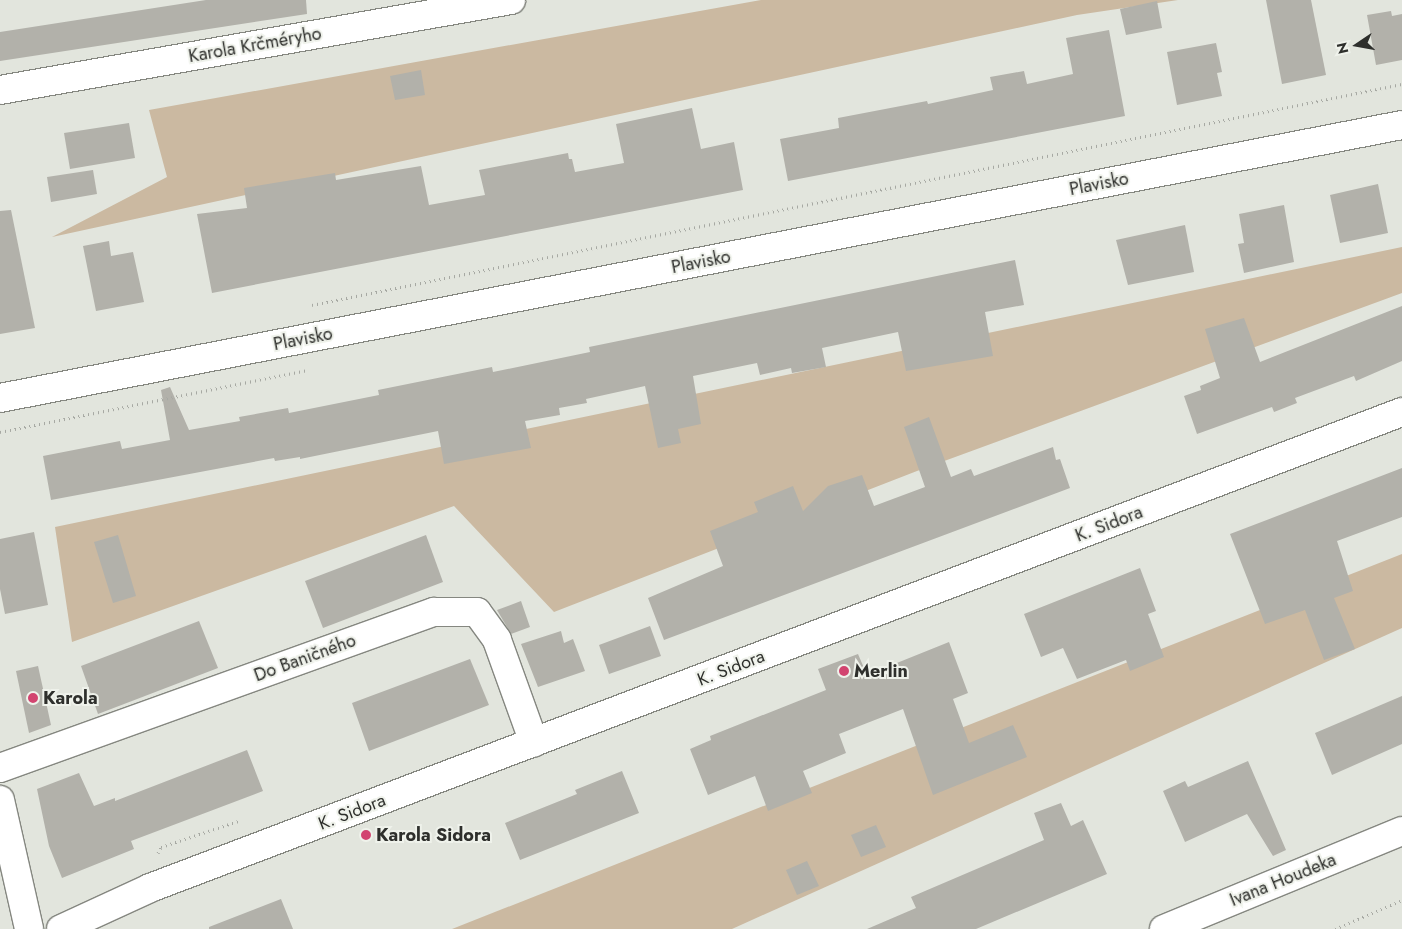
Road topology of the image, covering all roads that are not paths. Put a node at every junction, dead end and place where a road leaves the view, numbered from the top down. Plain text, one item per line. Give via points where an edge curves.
1 (511, 0) edge
2 (0, 90) edge
3 (1402, 125) edge
4 (0, 398) edge
5 (1402, 412) edge
6 (534, 743) junction
7 (0, 768) edge
8 (0, 800) edge
9 (1402, 831) edge
10 (29, 929) edge
11 (61, 929) edge
12 (1164, 929) edge

1 - 2 street, Karola Krčméryho
3 - 4 street, Plavisko
5 - 6 street, K. Sidora
6 - 7 street, Do Baničného via 497,640 477,612 434,612
6 - 11 street, K. Sidora via 150,888
8 - 10 street
9 - 12 street, Ivana Houdeka

